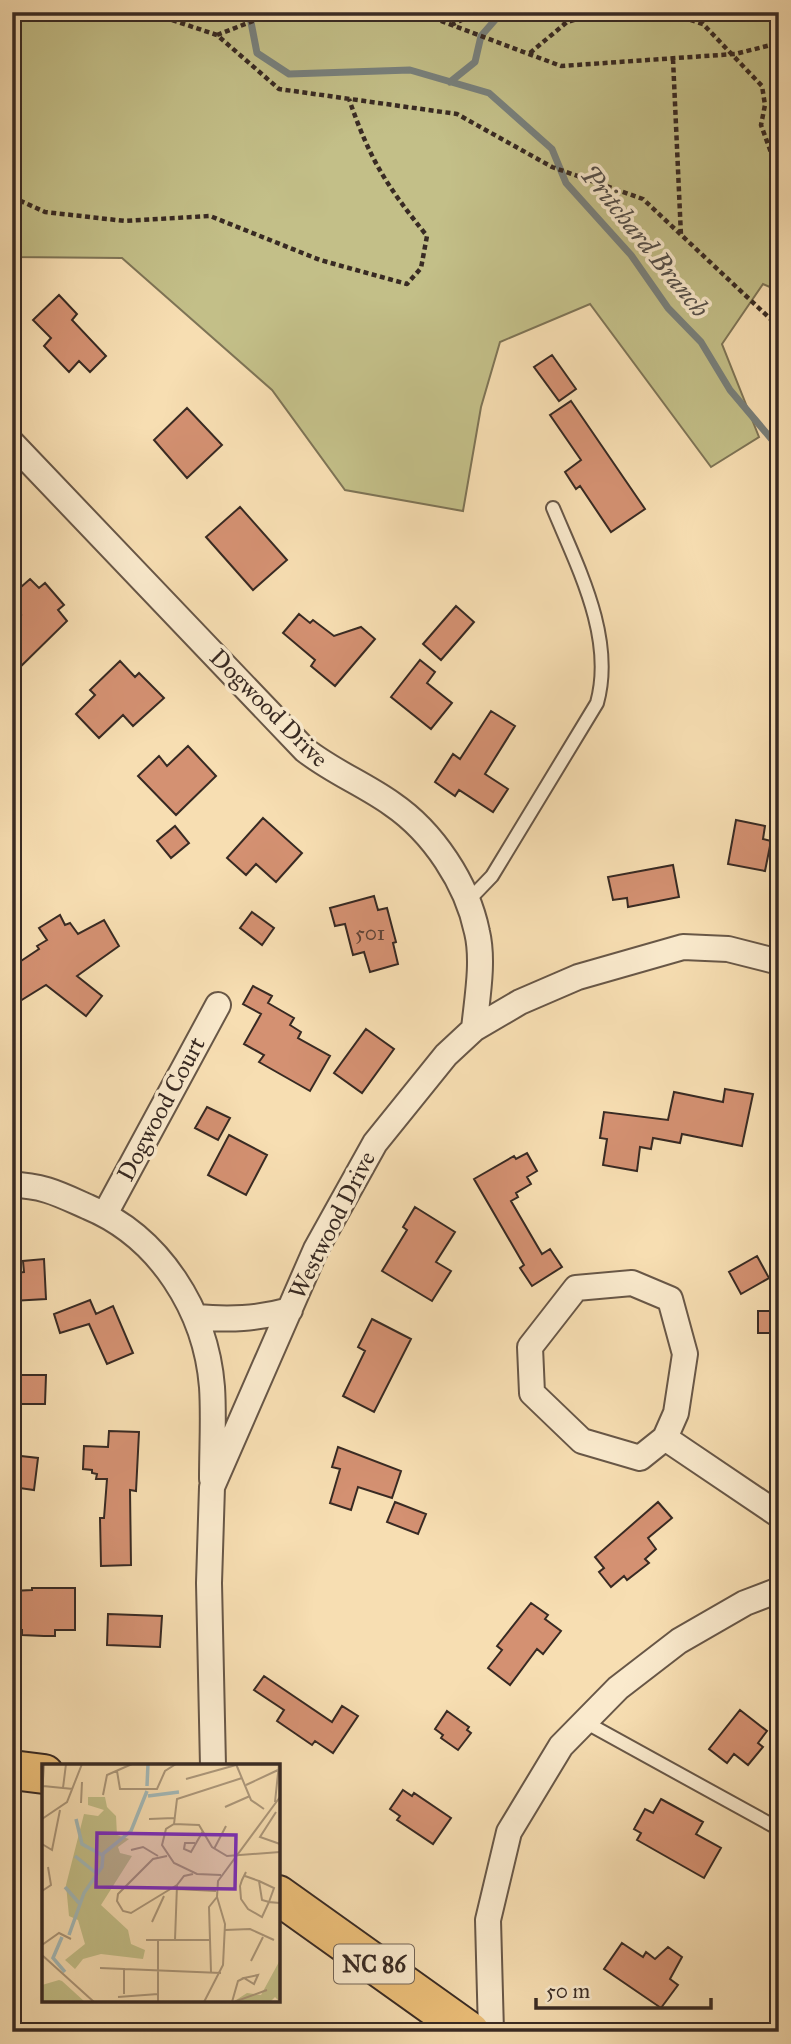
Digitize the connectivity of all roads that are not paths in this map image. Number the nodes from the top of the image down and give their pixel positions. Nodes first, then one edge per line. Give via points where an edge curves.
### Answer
1 (12, 443) edge
2 (553, 508) dead end
3 (466, 902) junction
4 (779, 962) edge
5 (218, 1005) dead end
6 (474, 1029) junction
7 (12, 1166) edge
8 (12, 1185) edge
9 (38, 1185) junction
10 (105, 1214) junction
11 (289, 1310) junction
12 (196, 1317) junction
13 (665, 1438) junction
14 (212, 1487) junction
15 (779, 1515) edge
16 (779, 1590) edge
17 (585, 1722) junction
18 (213, 1764) edge
19 (12, 1770) edge
20 (42, 1774) edge
21 (779, 1829) edge
22 (280, 1896) edge
23 (470, 2032) edge
24 (491, 2032) edge

1 - 3 street, Dogwood Drive via 306,750 328,769 392,803 418,825 446,858
2 - 3 lane via 592,600 604,680 597,704 492,876
3 - 6 street, Dogwood Drive via 478,933
4 - 6 street, Westwood Drive via 728,949 683,947 578,977 520,1002
5 - 10 street, Dogwood Court
6 - 11 street, Westwood Drive via 446,1055 375,1143 347,1189
7 - 9 street
8 - 9 street
9 - 10 street
10 - 12 street via 162,1262
11 - 12 street via 260,1318
11 - 14 street, Westwood Drive
12 - 14 street via 212,1388
13 - 13 street via 676,1413 685,1354 670,1299 632,1283 576,1288 530,1347 532,1394 583,1441 640,1458
13 - 15 street
14 - 18 street, Westwood Drive
16 - 17 street via 679,1641 618,1688
17 - 21 lane
17 - 24 street via 561,1746 509,1832 488,1920
19 - 20 main road
22 - 23 main road, NC 86

